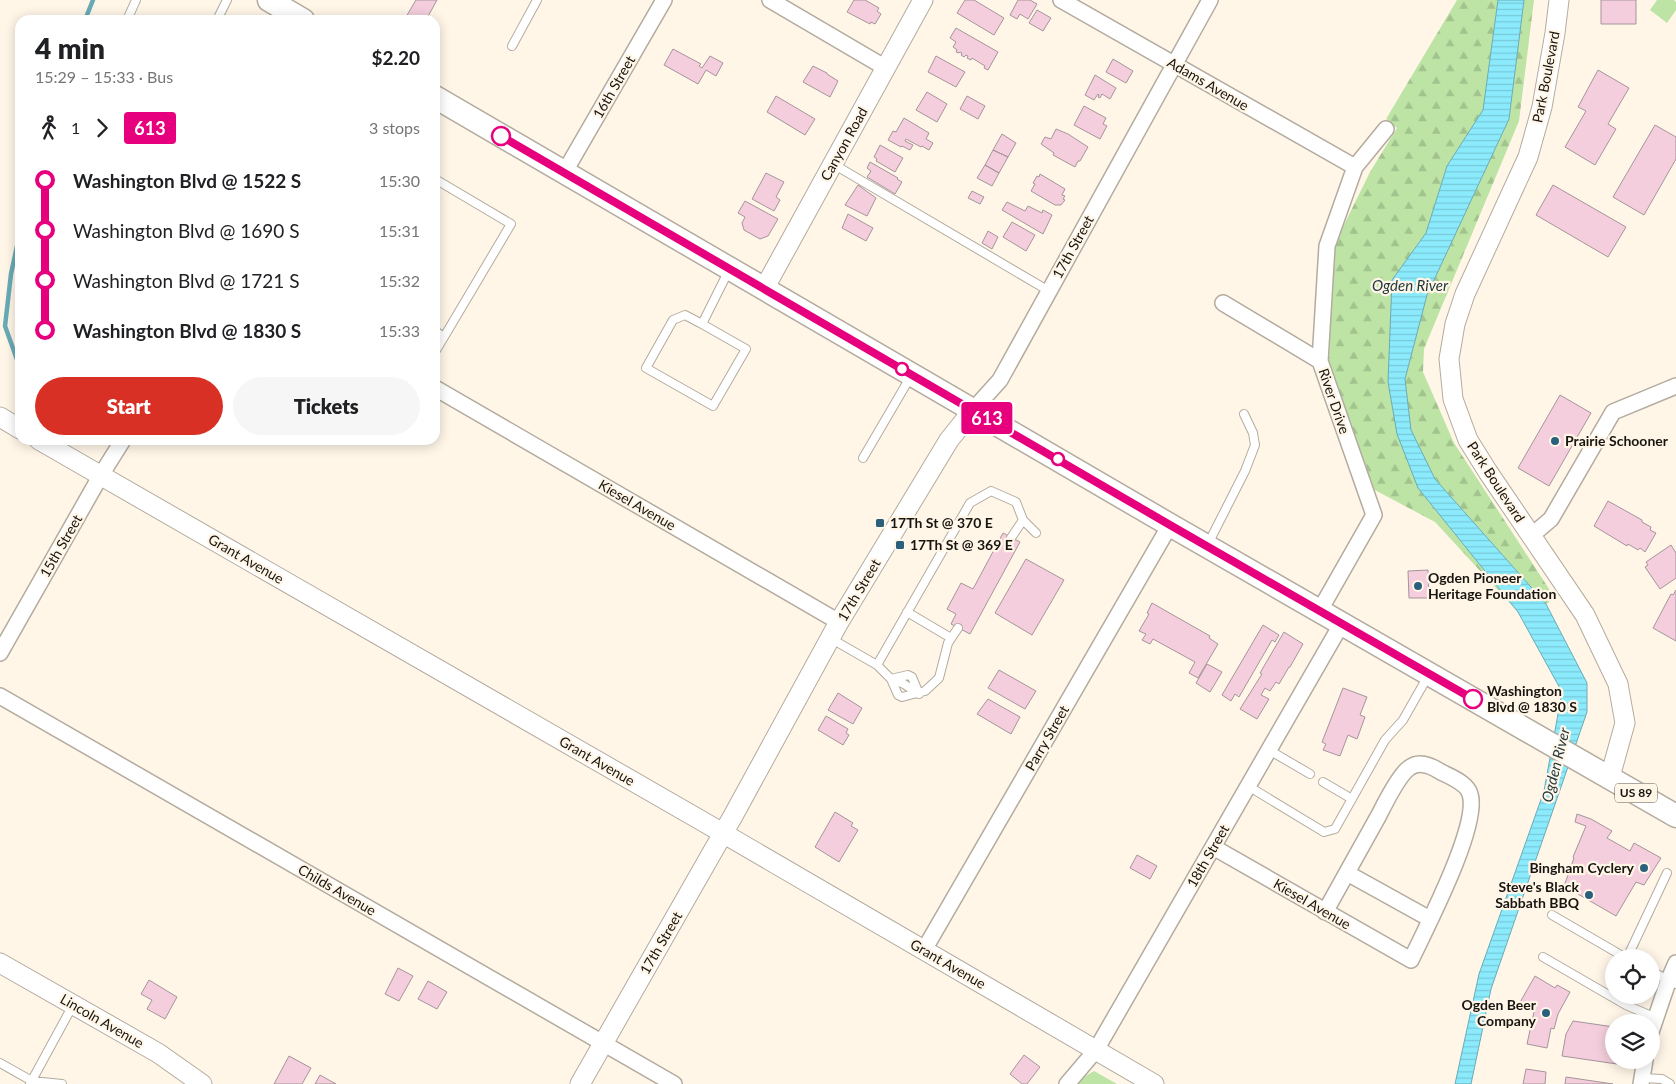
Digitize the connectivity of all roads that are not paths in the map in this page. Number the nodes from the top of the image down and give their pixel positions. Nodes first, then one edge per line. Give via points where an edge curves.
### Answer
1 (136, 0) edge
2 (227, 0) edge
3 (537, 0) edge
4 (664, 0) edge
5 (770, 0) edge
6 (924, 0) edge
7 (1061, 0) edge
8 (1210, 0) edge
9 (1559, 0) edge
10 (129, 15) edge
11 (220, 15) edge
12 (512, 46) dead end
13 (1174, 65) junction
14 (886, 68) junction
15 (440, 100) edge
16 (1386, 129) dead end
17 (833, 164) junction
18 (1355, 167) junction
19 (564, 173) junction
20 (440, 182) edge
21 (730, 269) junction
22 (764, 289) junction
23 (1049, 291) junction
24 (1223, 303) dead end
25 (702, 324) junction
26 (440, 334) edge
27 (444, 337) junction
28 (440, 344) edge
29 (1320, 361) junction
30 (912, 374) junction
31 (1676, 386) edge
32 (440, 391) edge
33 (973, 410) junction
34 (1244, 414) dead end
35 (0, 417) edge
36 (15, 426) edge
37 (48, 445) edge
38 (120, 445) edge
39 (864, 458) dead end
40 (101, 476) junction
41 (1023, 520) junction
42 (1170, 525) junction
43 (1036, 533) dead end
44 (1531, 536) junction
45 (1011, 538) dead end
46 (1207, 546) junction
47 (1320, 610) junction
48 (907, 612) junction
49 (839, 622) junction
50 (1342, 623) junction
51 (958, 628) dead end
52 (830, 638) junction
53 (951, 638) junction
54 (0, 653) edge
55 (876, 665) junction
56 (1430, 673) junction
57 (891, 679) junction
58 (918, 694) junction
59 (0, 696) edge
60 (1269, 750) junction
61 (1602, 773) junction
62 (1310, 774) dead end
63 (1324, 782) dead end
64 (1248, 786) junction
65 (1352, 799) junction
66 (1676, 816) edge
67 (723, 834) junction
68 (1213, 847) junction
69 (1347, 873) junction
70 (1667, 873) dead end
71 (1326, 912) junction
72 (1552, 915) dead end
73 (1430, 919) junction
74 (1611, 949) edge
75 (1630, 949) edge
76 (924, 950) junction
77 (1543, 957) dead end
78 (0, 963) edge
79 (1676, 963) edge
80 (1660, 976) edge
81 (1672, 982) edge
82 (73, 1005) junction
83 (1639, 1014) edge
84 (1659, 1014) edge
85 (604, 1043) junction
86 (1096, 1050) junction
87 (0, 1062) edge
88 (1641, 1081) edge
89 (31, 1083) edge
90 (62, 1084) edge
91 (202, 1084) edge
92 (580, 1084) edge
93 (674, 1084) edge
94 (1067, 1084) edge
95 (1154, 1084) edge
96 (1670, 1084) edge

1 - 10 lane
2 - 11 lane
3 - 12 lane
4 - 19 street, 16th Street
5 - 14 street
6 - 14 street, Canyon Road
7 - 13 street, Adams Avenue
8 - 13 street, 17th Street
9 - 44 street, Park Boulevard via 1542,107 1528,157 1465,294 1455,324 1449,359 1453,399 1468,440
13 - 18 street, Adams Avenue
13 - 23 street, 17th Street
14 - 17 street, Canyon Road
15 - 19 main road, US 89
16 - 18 street, River Drive
17 - 22 street, Canyon Road
17 - 23 lane
18 - 29 street, River Drive via 1327,246
19 - 21 main road, US 89
20 - 27 lane via 511,224
21 - 22 main road, US 89
21 - 25 lane
22 - 30 main road, US 89
23 - 33 street, 17th Street via 1000,380
24 - 29 street
25 - 25 lane via 685,314 673,320 646,368 713,406 746,348
26 - 27 lane
27 - 28 lane
29 - 47 street, River Drive via 1374,516
30 - 33 main road, US 89
30 - 39 lane
31 - 44 street via 1614,412 1551,519
32 - 49 street, Kiesel Avenue
33 - 42 main road, US 89
33 - 49 street, 17th Street via 949,440
34 - 46 lane via 1255,445
35 - 36 street
37 - 40 street, Grant Avenue
38 - 40 street, 15th Street
40 - 54 street, 15th Street
40 - 67 street, Grant Avenue
41 - 43 lane
41 - 45 lane
41 - 48 lane via 1016,502 991,491 970,503
42 - 46 main road, US 89
42 - 76 street, Parry Street
44 - 61 street, Park Boulevard via 1585,615 1618,684 1625,723
46 - 47 main road, US 89
47 - 50 main road, US 89
48 - 53 lane
48 - 55 lane
49 - 52 street, 17th Street
50 - 56 main road, US 89
50 - 60 street, 18th Street
51 - 53 lane
52 - 55 lane
52 - 67 street, 17th Street
53 - 58 lane via 939,678 925,692
55 - 57 lane
56 - 61 main road, US 89
56 - 65 lane via 1403,720 1385,740
57 - 58 lane via 898,695
57 - 58 lane via 912,677
59 - 85 street, Childs Avenue
60 - 62 lane
60 - 64 street, 18th Street
61 - 66 main road, US 89
63 - 65 lane
64 - 65 lane via 1324,832 1335,829
64 - 68 street, 18th Street
67 - 76 street, Grant Avenue
67 - 85 street, 17th Street
68 - 71 street, Kiesel Avenue
68 - 86 street, 18th Street
69 - 71 street
69 - 73 street
69 - 73 street via 1407,769 1418,764 1439,770 1468,788 1471,813 1456,860
70 - 75 lane
71 - 73 street, Kiesel Avenue via 1411,960
72 - 74 lane
76 - 86 street, Grant Avenue
77 - 83 lane
78 - 82 street, Lincoln Avenue
79 - 81 street
80 - 81 lane
81 - 84 street
82 - 89 lane
82 - 91 street, Lincoln Avenue via 158,1053
85 - 92 street, 17th Street
85 - 93 street, Childs Avenue
86 - 94 street, 18th Street
86 - 95 street, Grant Avenue
87 - 89 lane
88 - 96 lane via 1662,1080
89 - 90 lane

